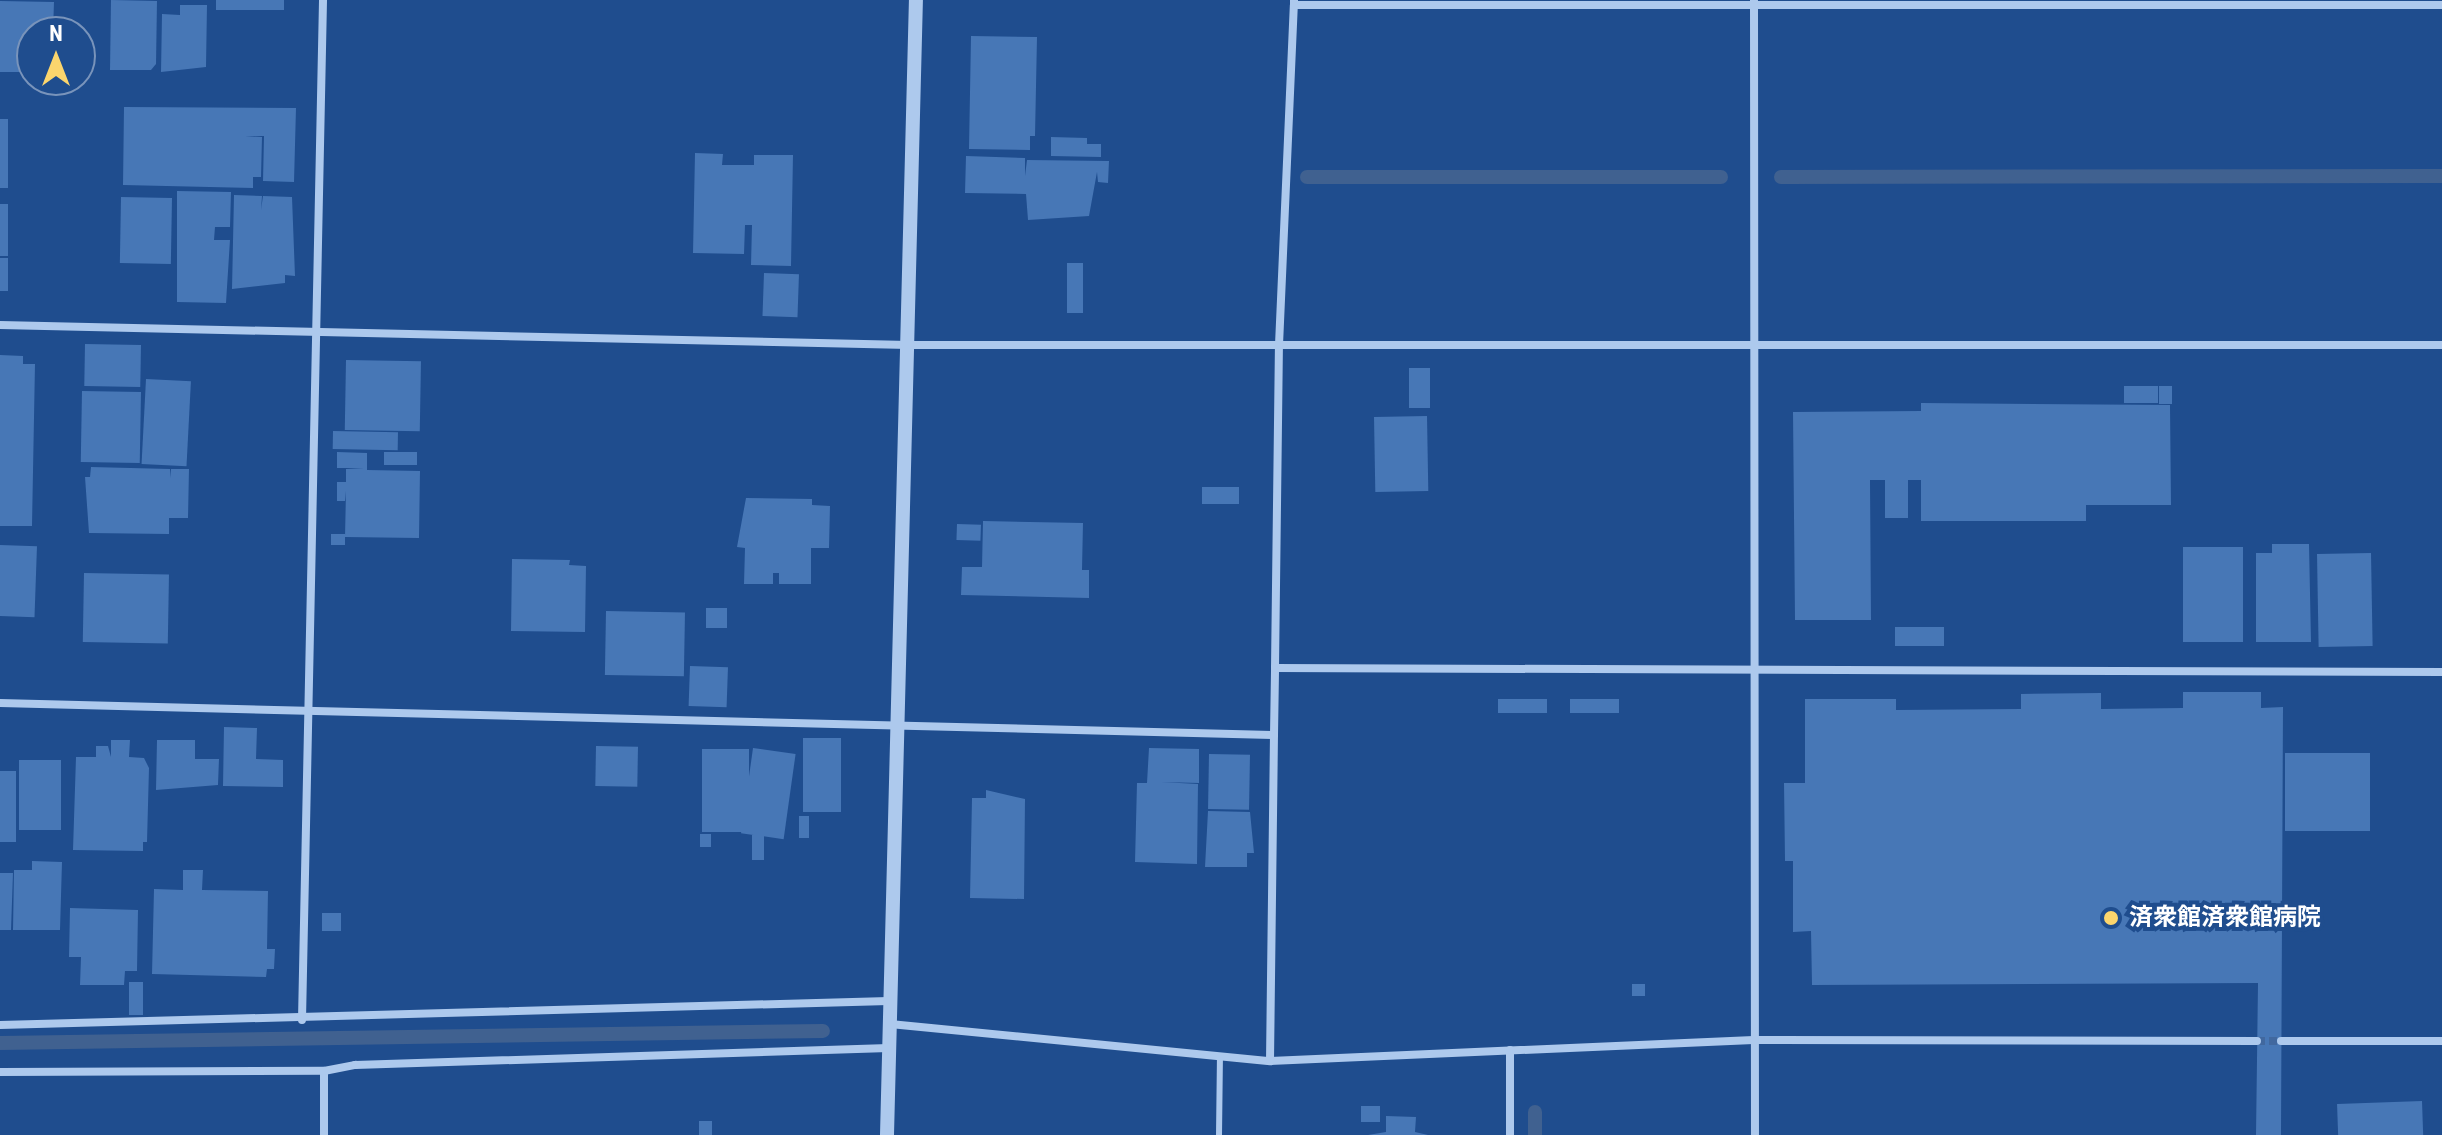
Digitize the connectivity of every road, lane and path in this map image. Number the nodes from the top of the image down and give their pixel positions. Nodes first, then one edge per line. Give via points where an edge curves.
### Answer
1 (323, 0) edge
2 (916, 0) edge
3 (1754, 2) edge
4 (1294, 3) edge
5 (2442, 5) edge
6 (0, 325) edge
7 (315, 332) junction
8 (909, 345) junction
9 (1279, 345) junction
10 (1757, 345) junction
11 (2442, 345) edge
12 (1275, 668) junction
13 (1759, 669) junction
14 (2442, 672) edge
15 (0, 703) edge
16 (309, 710) junction
17 (898, 723) junction
18 (1274, 735) junction
19 (889, 1001) junction
20 (302, 1020) junction
21 (890, 1024) junction
22 (0, 1025) edge
23 (1754, 1040) junction
24 (2257, 1041) tunnel mouth
25 (2281, 1041) tunnel mouth
26 (2442, 1041) edge
27 (889, 1048) junction
28 (1510, 1050) junction
29 (1220, 1057) junction
30 (1270, 1061) junction
31 (324, 1071) junction
32 (0, 1072) edge
33 (324, 1135) edge
34 (887, 1135) edge
35 (1219, 1135) edge
36 (1510, 1135) edge
37 (1755, 1135) edge

1 - 7 street
2 - 8 street
3 - 4 street
3 - 5 street
3 - 10 street
4 - 9 street
6 - 7 street
7 - 8 street
7 - 16 street
8 - 9 street
8 - 17 street
9 - 10 street
9 - 12 street
10 - 11 street
10 - 13 street
12 - 13 street
12 - 18 street
13 - 14 street
13 - 23 street
15 - 16 street
16 - 17 street
16 - 20 street
17 - 18 street
17 - 19 street
18 - 30 street
19 - 20 street
19 - 21 street
20 - 22 street
21 - 27 street
21 - 29 street
23 - 24 street
23 - 28 street
23 - 37 street
25 - 26 street
27 - 31 street via 355,1065
27 - 34 street
28 - 30 street
28 - 36 street
29 - 30 street
29 - 35 lane
31 - 32 street
31 - 33 street

